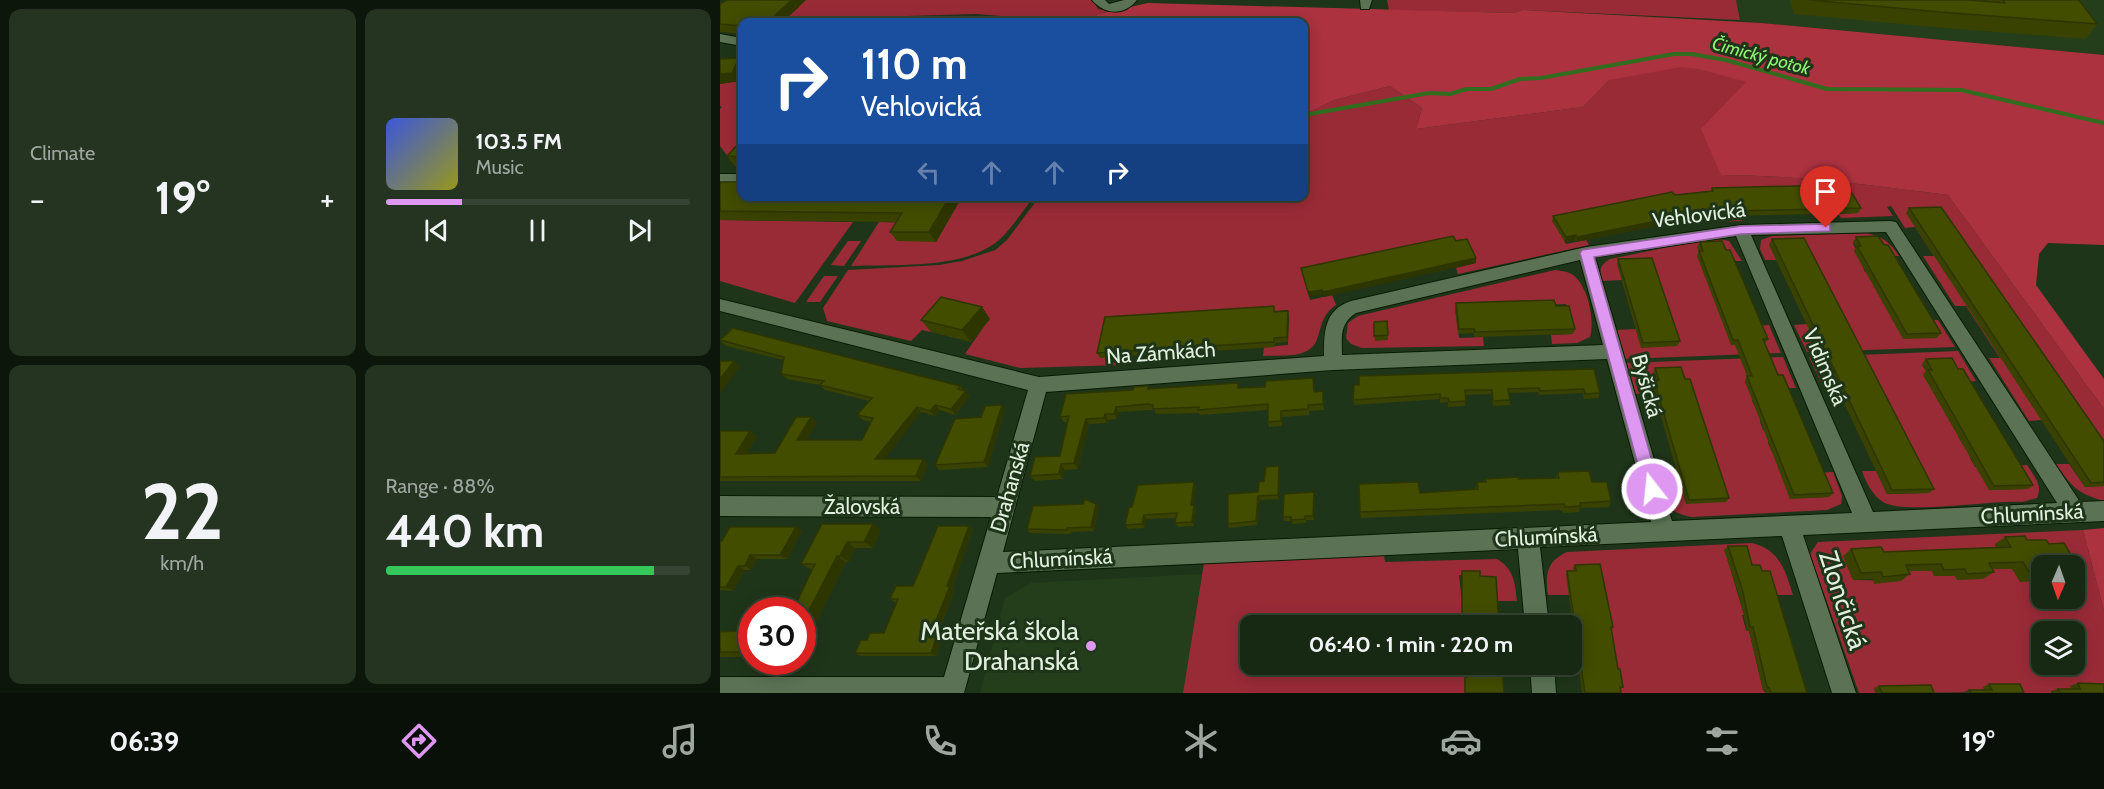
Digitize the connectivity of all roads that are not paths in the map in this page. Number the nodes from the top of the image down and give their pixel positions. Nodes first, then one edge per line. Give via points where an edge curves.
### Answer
1 (1098, 0) edge
2 (1131, 0) edge
3 (720, 38) edge
4 (738, 41) edge
5 (720, 179) edge
6 (738, 179) edge
7 (1741, 230) junction
8 (1586, 253) junction
9 (726, 306) edge
10 (720, 322) edge
11 (1614, 352) junction
12 (1334, 363) junction
13 (1039, 385) junction
14 (720, 506) edge
15 (1004, 507) junction
16 (2104, 511) edge
17 (2074, 512) junction
18 (1867, 522) junction
19 (1789, 526) junction
20 (1664, 531) junction
21 (1528, 538) junction
22 (989, 563) junction
23 (1537, 615) edge
24 (1543, 675) edge
25 (720, 689) edge
26 (952, 691) edge
27 (1545, 693) edge
28 (1844, 693) edge

1 - 2 street via 1106,8 1117,8
3 - 4 street
5 - 6 street
7 - 8 street, Vehlovická
7 - 17 street, Vehlovická via 1890,226
7 - 18 street, Vidimská
8 - 11 street, Byšická
8 - 12 street, Vehlovická via 1351,308 1338,316 1333,329
9 - 10 street
9 - 13 street, Na Zámkách
11 - 12 street, Na Zámkách
11 - 20 street, Byšická
12 - 13 street, Na Zámkách
13 - 15 street, Drahanská
14 - 15 street, Žalovská
15 - 22 street, Drahanská
16 - 17 street, Chlumínská
17 - 18 street, Chlumínská
18 - 19 street, Chlumínská
19 - 20 street, Chlumínská
19 - 28 street, Zlončická
20 - 21 street, Chlumínská
21 - 22 street, Chlumínská
21 - 23 street
22 - 26 street, Drahanská
24 - 27 street
25 - 26 street

